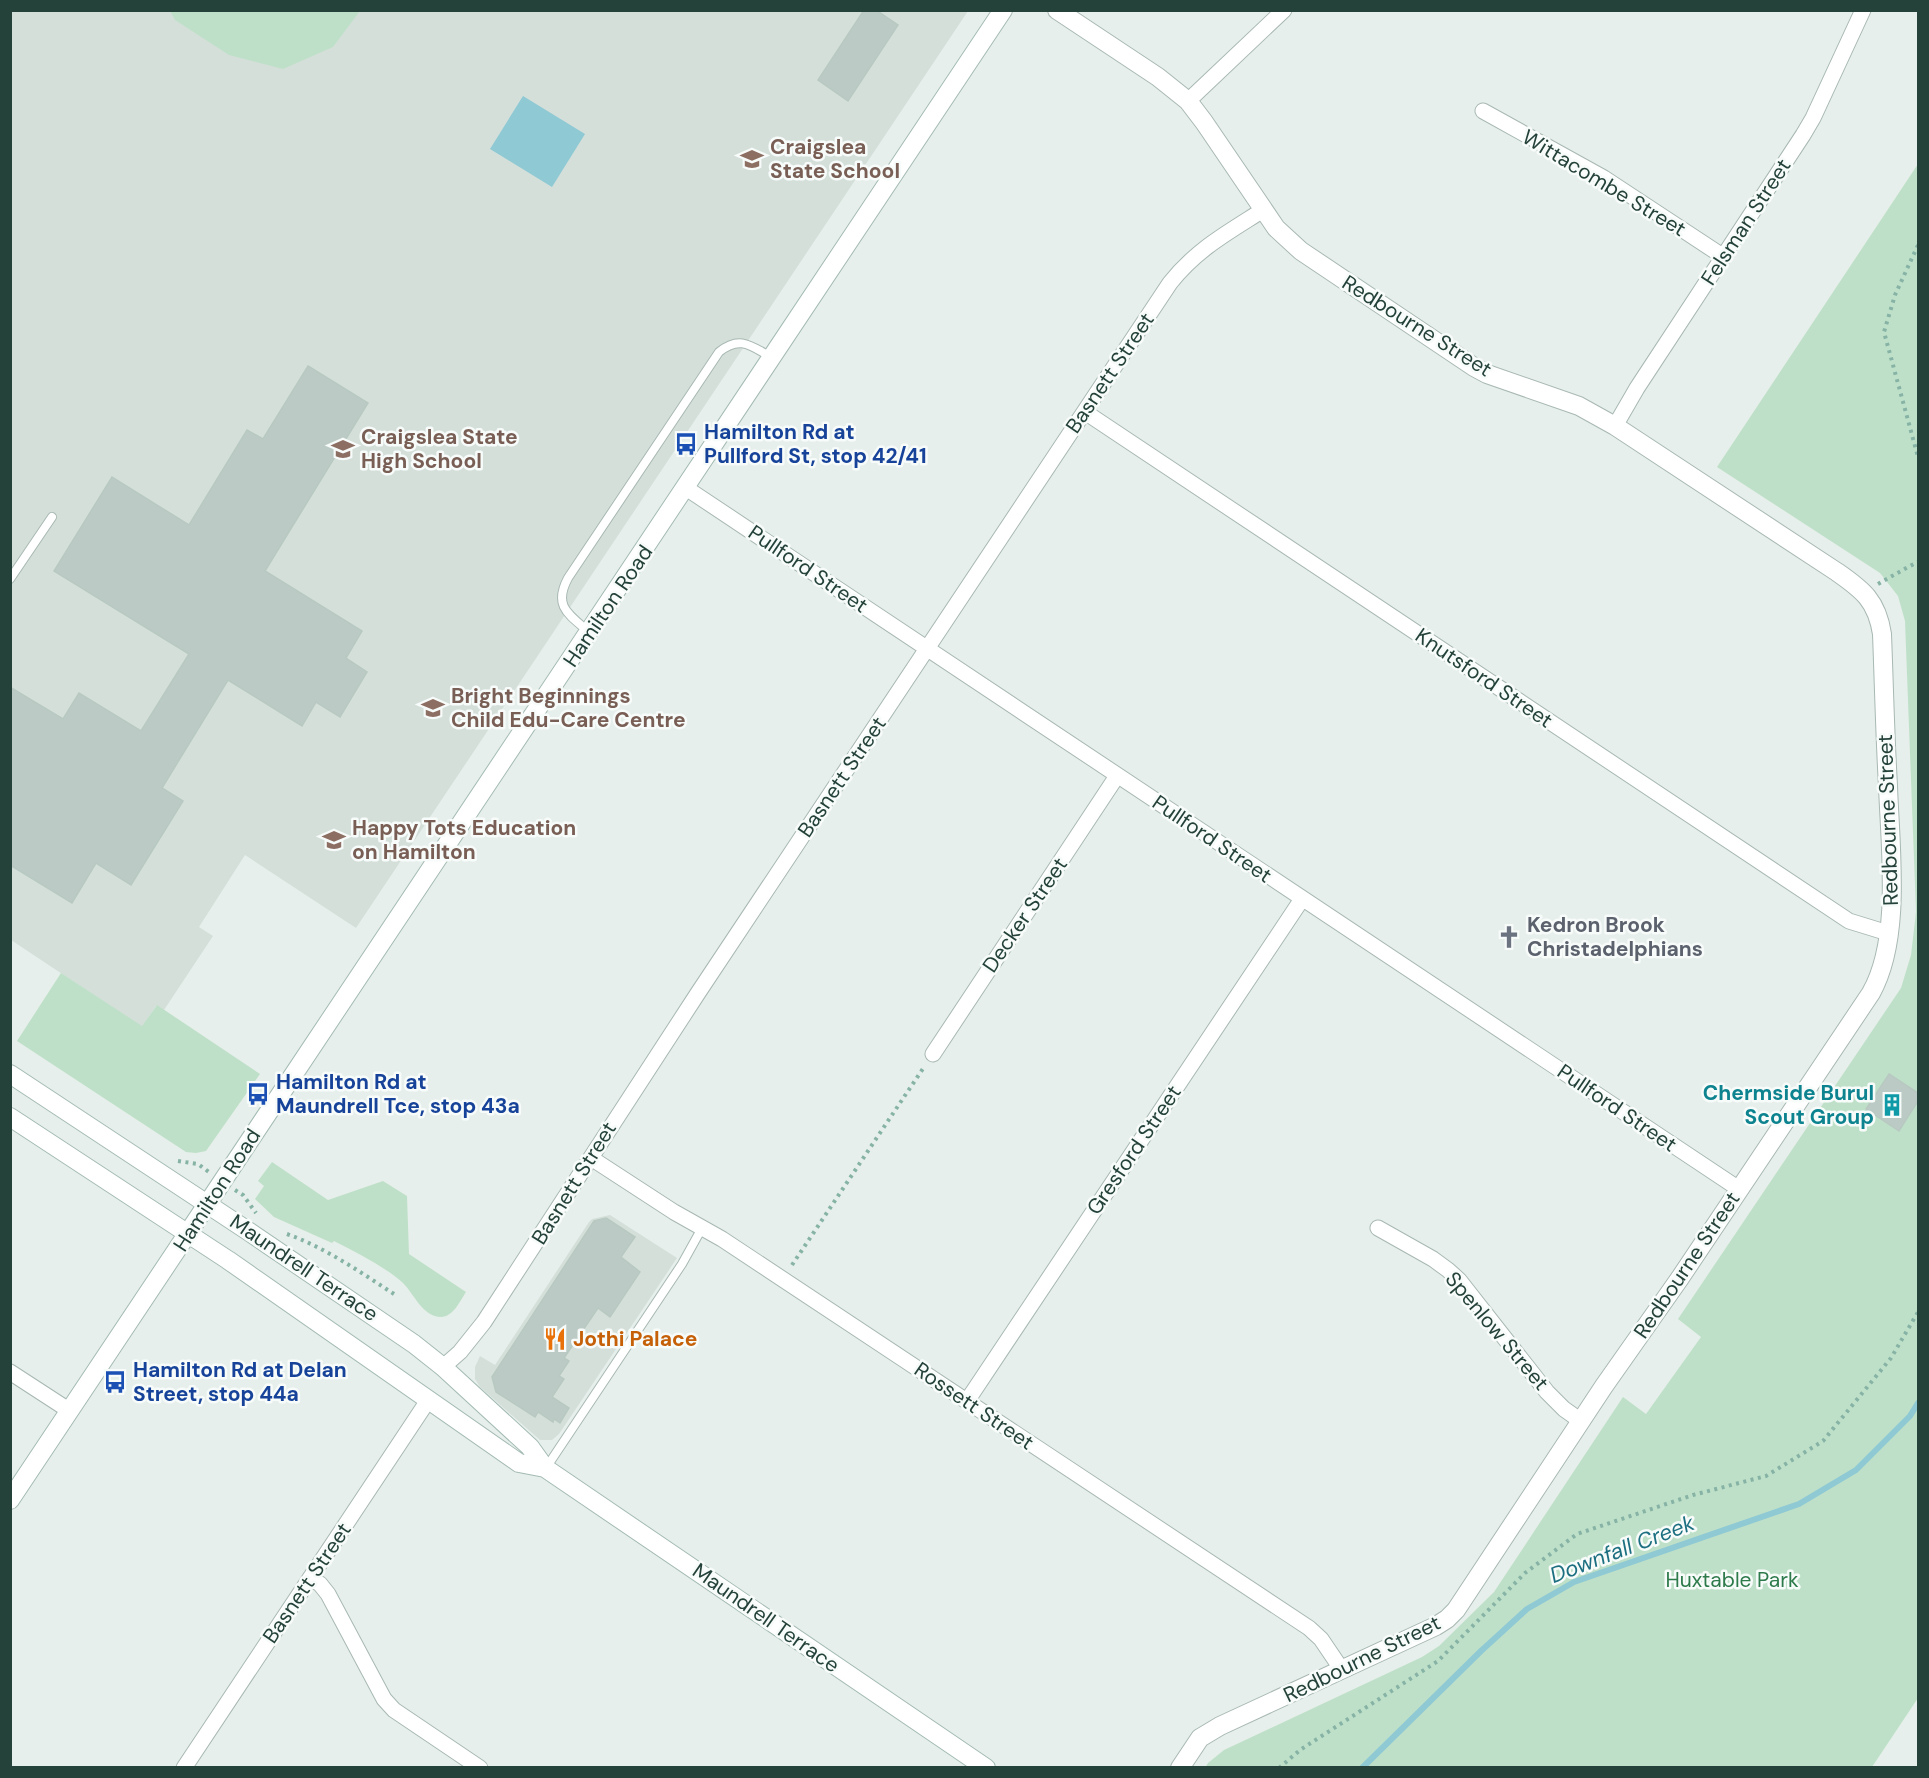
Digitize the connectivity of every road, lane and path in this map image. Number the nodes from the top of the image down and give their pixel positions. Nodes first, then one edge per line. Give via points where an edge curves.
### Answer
1 (1003, 10) edge
2 (1057, 10) edge
3 (1284, 10) edge
4 (1863, 10) edge
5 (1188, 101) junction
6 (1483, 111) dead end
7 (1263, 210) junction
8 (1918, 245) edge
9 (1724, 257) junction
10 (773, 358) junction
11 (1084, 411) junction
12 (1615, 426) junction
13 (1918, 457) edge
14 (686, 488) junction
15 (52, 517) dead end
16 (1918, 562) edge
17 (10, 579) edge
18 (1867, 596) junction
19 (590, 633) junction
20 (928, 649) junction
21 (1117, 776) junction
22 (1302, 899) junction
23 (1888, 933) junction
24 (933, 1054) joint
25 (10, 1074) edge
26 (10, 1117) edge
27 (591, 1158) junction
28 (1739, 1189) junction
29 (243, 1195) dead end
30 (208, 1204) junction
31 (260, 1215) dead end
32 (702, 1228) junction
33 (1378, 1228) dead end
34 (279, 1229) dead end
35 (188, 1234) junction
36 (782, 1279) junction
37 (394, 1294) dead end
38 (1918, 1312) edge
39 (443, 1367) junction
40 (10, 1372) edge
41 (429, 1399) junction
42 (967, 1401) junction
43 (70, 1411) junction
44 (1581, 1421) junction
45 (545, 1468) junction
46 (10, 1500) edge
47 (310, 1578) junction
48 (1342, 1670) junction
49 (184, 1767) edge
50 (480, 1767) edge
51 (986, 1767) edge
52 (1180, 1767) edge
53 (1279, 1767) edge

1 - 10 main road, Hamilton Road
2 - 5 main road, Redbourne Street
3 - 5 street
4 - 9 street, Felsman Street via 1813,118
5 - 7 main road, Redbourne Street
6 - 9 street, Wittacombe Street via 1604,178
7 - 11 street, Basnett Street via 1204,248 1182,268
7 - 12 main road, Redbourne Street via 1301,251 1474,367 1579,406
8 - 13 path via 1895,295 1884,332
9 - 12 street, Felsman Street
10 - 14 main road, Hamilton Road
10 - 19 lane via 740,342 719,352 568,578 561,594 564,609
11 - 20 street, Basnett Street
11 - 23 street, Knutsford Street via 1849,921
12 - 18 main road, Redbourne Street via 1837,572
14 - 19 main road, Hamilton Road
14 - 20 street, Pullford Street
15 - 17 lane
16 - 18 path via 1881,582
18 - 23 main road, Redbourne Street via 1875,607 1882,634 1892,898
19 - 30 main road, Hamilton Road
20 - 21 street, Pullford Street
20 - 27 street, Basnett Street
21 - 22 street, Pullford Street
21 - 24 street, Decker Street
22 - 28 street, Pullford Street
22 - 42 street, Gresford Street
23 - 28 main road, Redbourne Street via 1882,969 1874,988
24 - 36 path
25 - 30 main road, Maundrell Terrace
26 - 35 main road, Maundrell Terrace
27 - 32 street, Rossett Street
27 - 39 street, Basnett Street via 484,1322
28 - 44 main road, Redbourne Street
29 - 31 path
30 - 35 main road, Hamilton Road
30 - 39 main road, Maundrell Terrace via 364,1308
32 - 36 street, Rossett Street
32 - 45 lane
33 - 44 street, Spenlow Street via 1459,1280 1547,1392
34 - 37 path via 309,1242
35 - 41 main road, Maundrell Terrace
35 - 43 main road, Hamilton Road
36 - 42 street, Rossett Street
38 - 53 path via 1892,1358 1823,1441 1766,1476 1693,1495 1576,1534 1525,1573 1438,1660 1300,1749
39 - 45 main road, Maundrell Terrace via 530,1447
40 - 43 street
41 - 45 main road, Maundrell Terrace via 519,1462
41 - 47 street, Basnett Street
42 - 48 street, Rossett Street via 1309,1628 1322,1639
43 - 46 main road, Hamilton Road
44 - 48 main road, Redbourne Street via 1466,1597 1447,1619
45 - 51 main road, Maundrell Terrace
47 - 49 street, Basnett Street
47 - 50 street via 328,1594 384,1700
48 - 52 main road, Redbourne Street via 1220,1725 1200,1738

